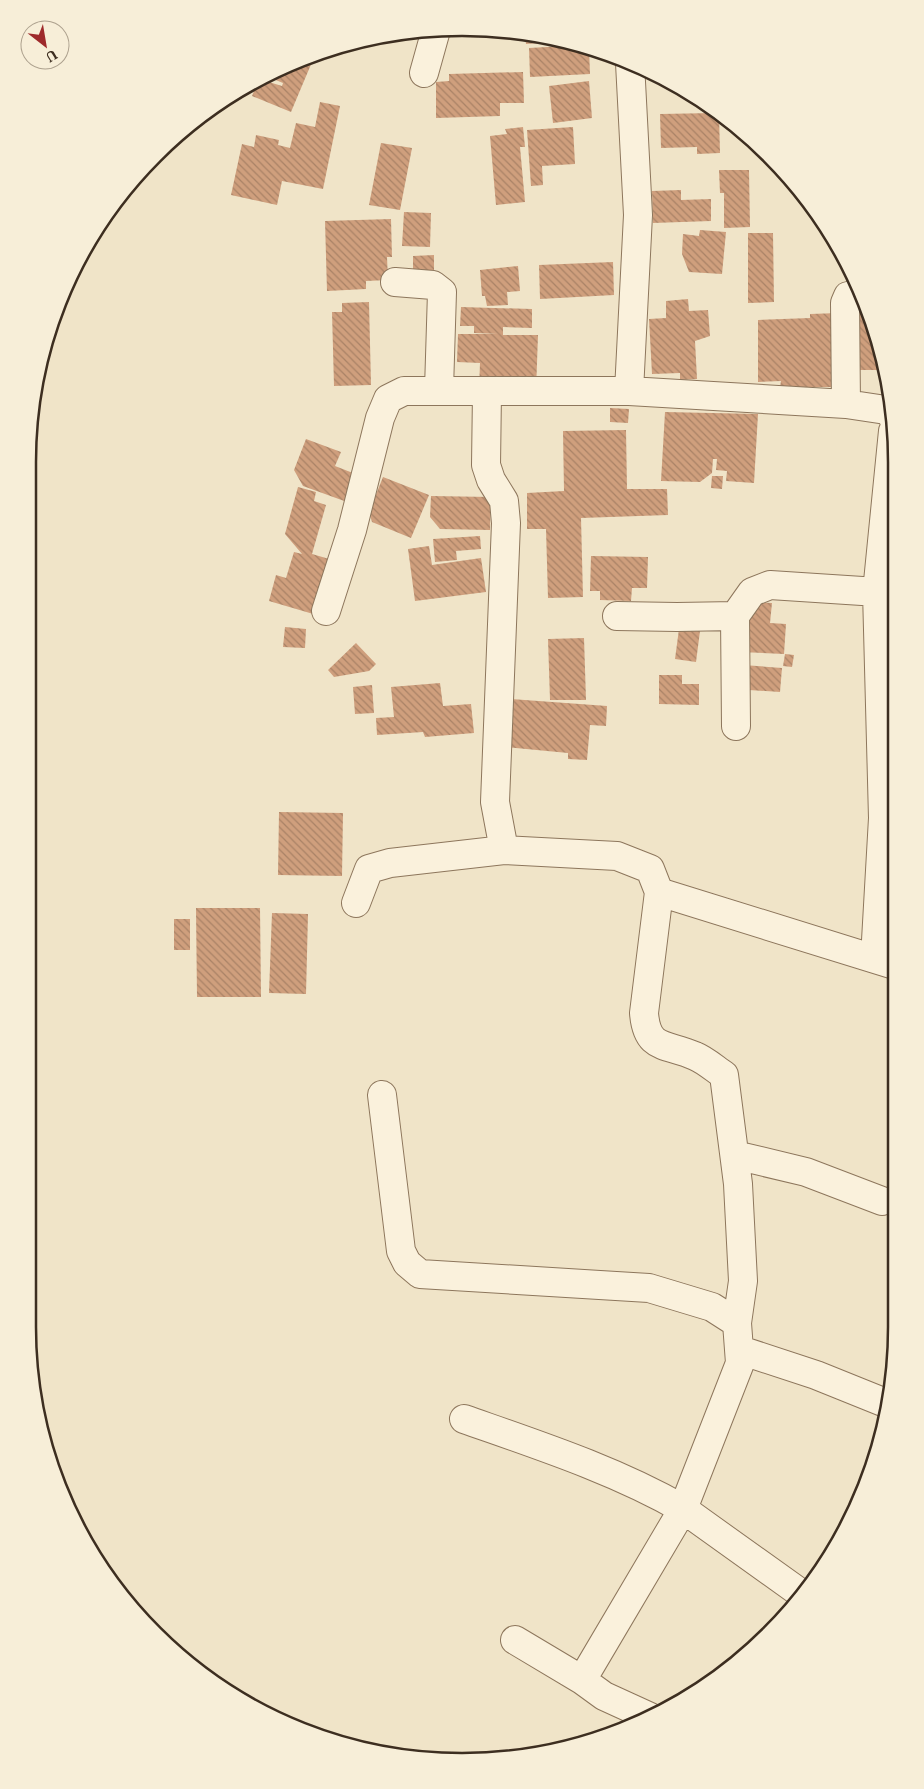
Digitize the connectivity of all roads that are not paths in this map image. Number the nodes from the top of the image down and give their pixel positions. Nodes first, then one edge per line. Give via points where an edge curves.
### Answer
1 (434, 37) edge
2 (630, 71) edge
3 (424, 73) dead end
4 (395, 282) dead end
5 (853, 295) edge
6 (439, 389) junction
7 (488, 392) junction
8 (629, 392) junction
9 (846, 404) junction
10 (884, 410) edge
11 (888, 532) edge
12 (885, 593) edge
13 (326, 611) dead end
14 (617, 616) dead end
15 (735, 616) junction
16 (736, 726) dead end
17 (504, 850) junction
18 (659, 892) junction
19 (356, 903) dead end
20 (885, 962) edge
21 (382, 1095) dead end
22 (735, 1155) junction
23 (882, 1202) dead end
24 (737, 1323) junction
25 (740, 1350) junction
26 (881, 1401) edge
27 (464, 1419) dead end
28 (683, 1509) junction
29 (797, 1590) edge
30 (515, 1640) dead end
31 (582, 1680) junction
32 (641, 1713) edge

1 - 3 street
2 - 8 street via 638,215
4 - 6 street via 433,285 442,292
5 - 9 street via 848,296 845,302
6 - 7 street
6 - 13 street via 404,391 388,399
7 - 8 street
7 - 17 street via 486,465 504,501 506,523 495,802
8 - 9 street
9 - 10 street
11 - 12 street
12 - 15 street via 770,584 752,592
12 - 20 street
14 - 15 street
15 - 16 street
17 - 18 street via 617,856 650,869
17 - 19 street via 390,863 370,869
18 - 20 street
18 - 22 street via 644,1013 645,1030 656,1043 696,1056 724,1076
21 - 24 street via 401,1251 407,1263 420,1274 649,1288 712,1307
22 - 23 street via 806,1172
22 - 24 street via 744,1281
24 - 25 street
25 - 26 street via 816,1374
25 - 28 street via 740,1363
27 - 28 street via 654,1492
28 - 29 street
28 - 31 street
30 - 31 street
31 - 32 street via 604,1696

